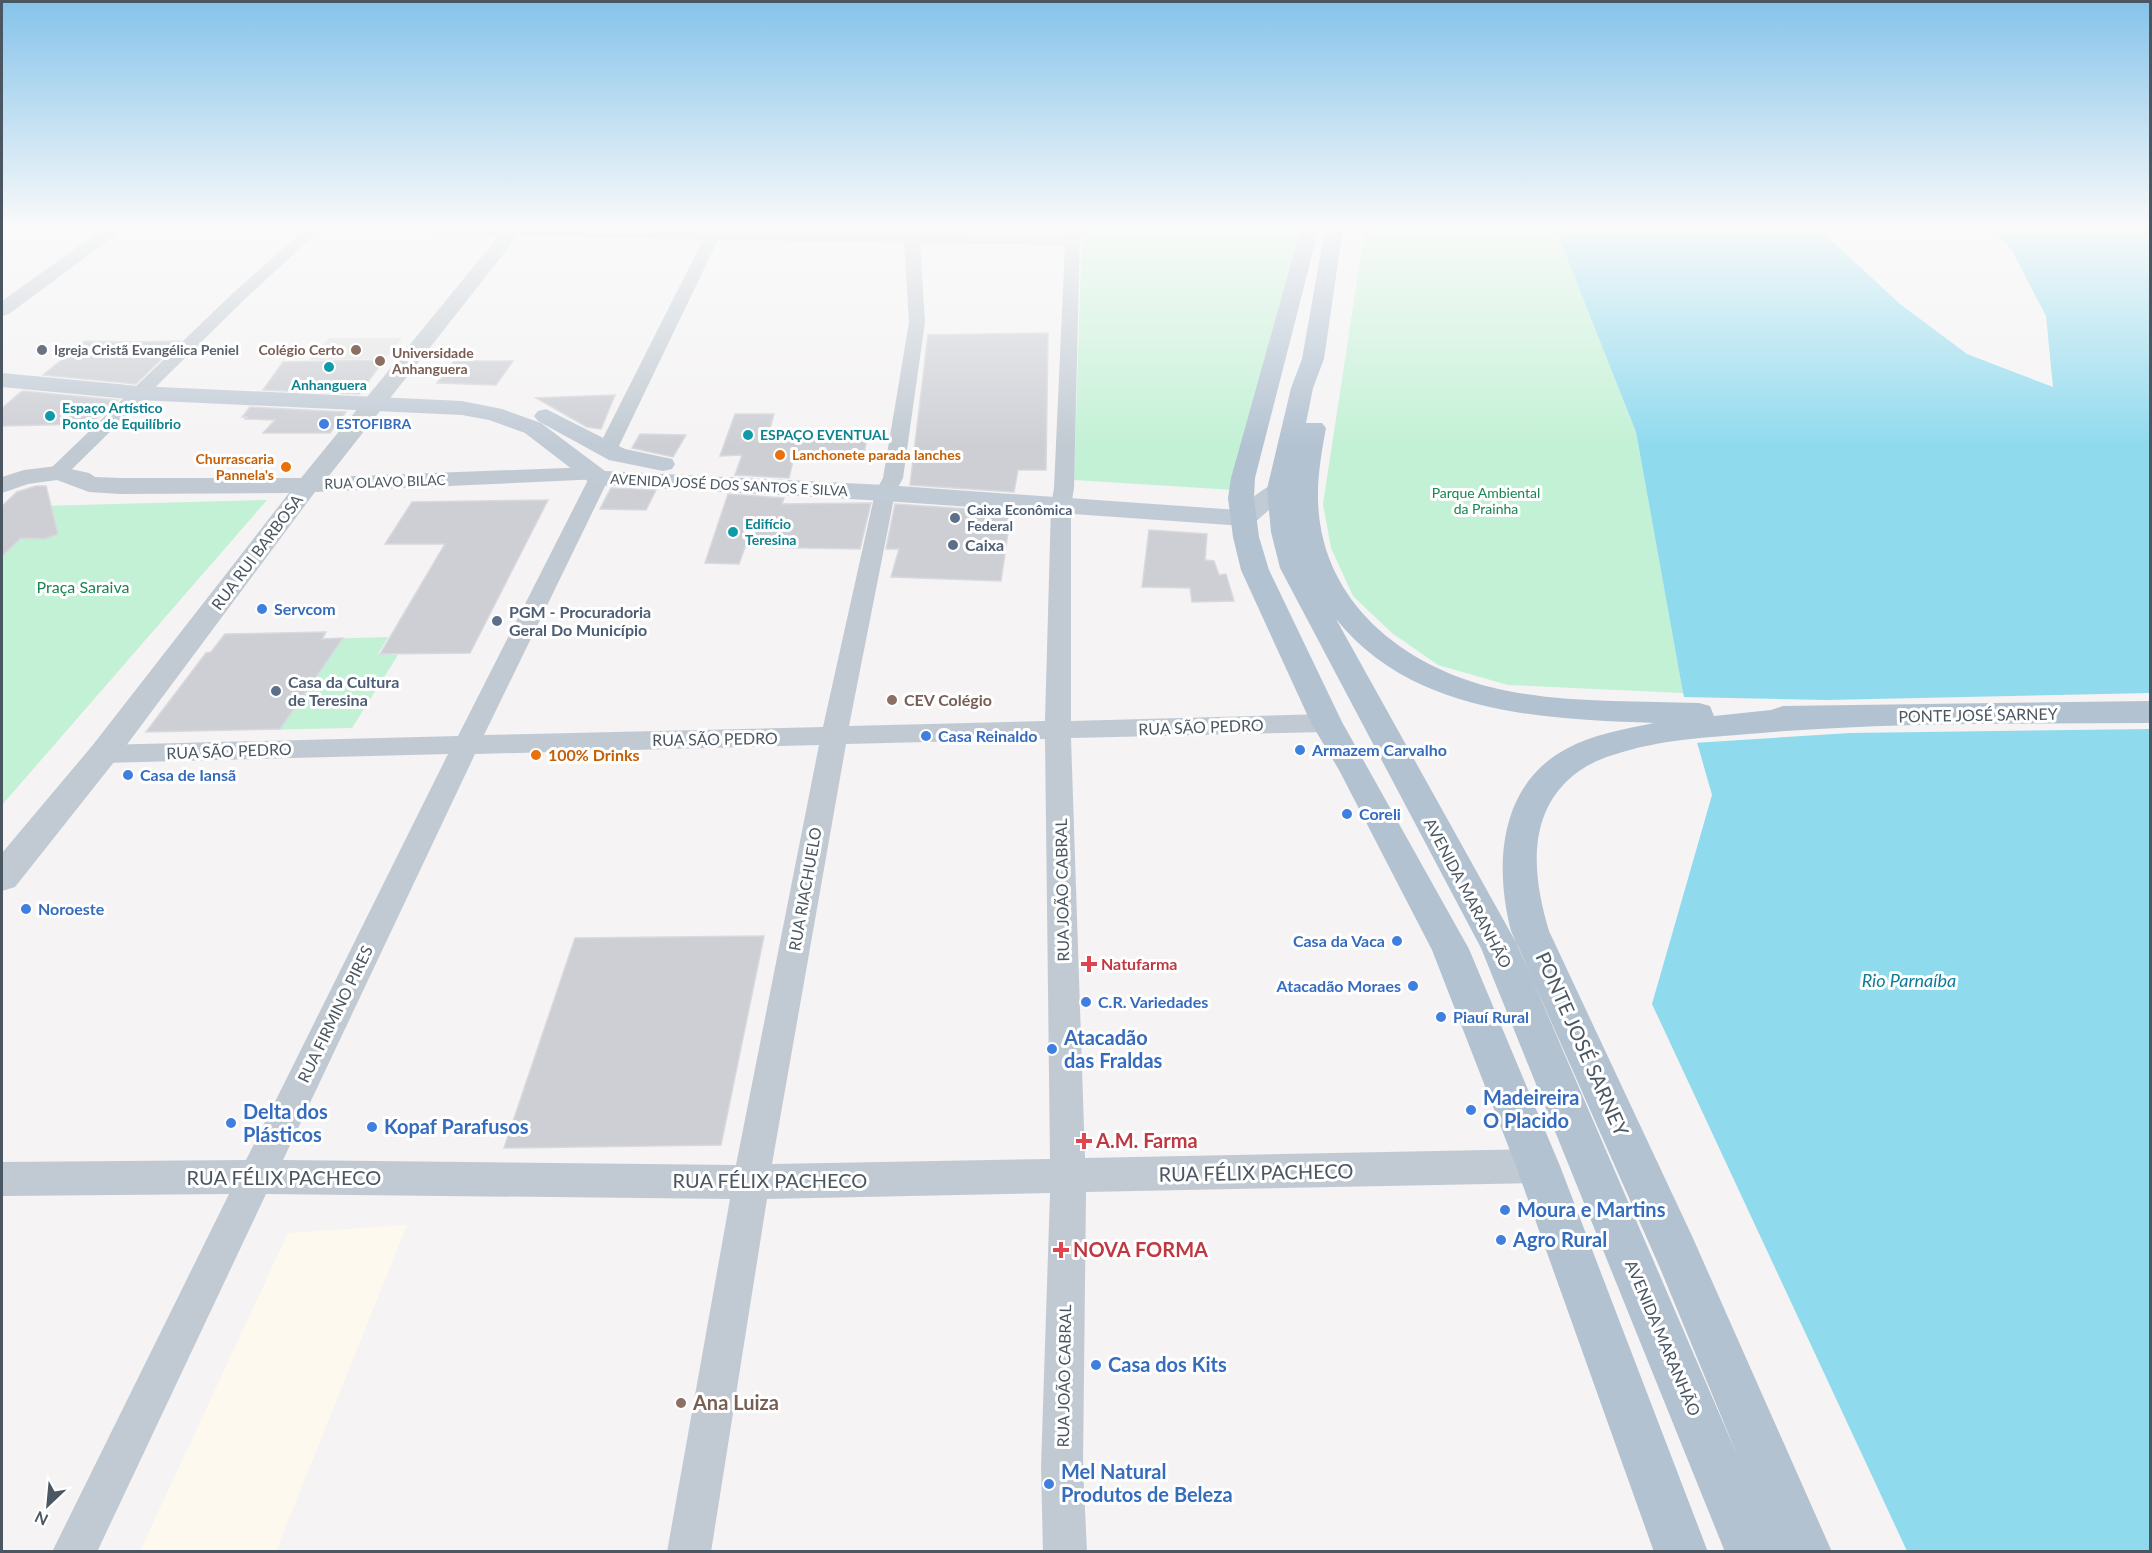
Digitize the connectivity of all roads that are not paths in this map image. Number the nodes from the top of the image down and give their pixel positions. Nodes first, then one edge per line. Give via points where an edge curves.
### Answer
1 (15, 300) edge
2 (234, 300) edge
3 (458, 300) edge
4 (681, 300) edge
5 (915, 300) edge
6 (1071, 300) edge
7 (1291, 300) edge
8 (1323, 300) edge
9 (2, 310) edge
10 (2, 365) edge
11 (2, 380) edge
12 (145, 387) junction
13 (380, 398) junction
14 (599, 467) junction
15 (57, 473) junction
16 (2, 485) edge
17 (308, 486) junction
18 (889, 486) junction
19 (1062, 497) junction
20 (1268, 502) junction
21 (2151, 712) edge
22 (1806, 718) junction
23 (1327, 723) junction
24 (1058, 731) junction
25 (833, 736) junction
26 (467, 743) junction
27 (103, 754) junction
28 (2, 877) edge
29 (1538, 1166) junction
30 (255, 1177) junction
31 (1068, 1178) junction
32 (2, 1179) edge
33 (751, 1182) junction
34 (74, 1551) edge
35 (689, 1551) edge
36 (1065, 1551) edge
37 (1682, 1551) edge
38 (1752, 1551) edge
39 (1805, 1551) edge

1 - 9 street
2 - 12 street
3 - 13 street, RUA RUI BARBOSA
4 - 14 street, RUA FIRMINO PIRES
5 - 18 street, RUA RIACHUELO via 917,322
6 - 19 street, RUA JOÃO CABRAL
7 - 20 main road, AVENIDA MARANHÃO via 1243,478
8 - 20 main road, AVENIDA MARANHÃO via 1313,359
10 - 12 main road, AVENIDA JOSÉ DOS SANTOS E SILVA
11 - 12 main road, AVENIDA JOSÉ DOS SANTOS E SILVA
12 - 13 main road, AVENIDA JOSÉ DOS SANTOS E SILVA
12 - 15 street
13 - 14 main road, AVENIDA JOSÉ DOS SANTOS E SILVA via 462,408 514,420
13 - 17 street, RUA RUI BARBOSA
14 - 17 street, RUA OLAVO BILAC
14 - 18 main road, AVENIDA JOSÉ DOS SANTOS E SILVA
14 - 26 street, RUA FIRMINO PIRES
15 - 16 street, RUA OLAVO BILAC via 24,477
15 - 17 street, RUA OLAVO BILAC via 89,484
17 - 27 street, RUA RUI BARBOSA
18 - 19 main road, AVENIDA JOSÉ DOS SANTOS E SILVA
18 - 25 street, RUA RIACHUELO
19 - 20 main road, AVENIDA JOSÉ DOS SANTOS E SILVA
19 - 24 street, RUA JOÃO CABRAL
20 - 22 main road, PONTE JOSÉ SARNEY via 1305,500 1313,548 1331,591 1369,640 1424,676 1489,697 1546,706
20 - 23 main road, AVENIDA MARANHÃO via 1246,537 1256,570
20 - 38 main road, AVENIDA MARANHÃO via 1313,607 1499,946
21 - 22 main road, PONTE JOSÉ SARNEY
22 - 39 main road, PONTE JOSÉ SARNEY via 1675,732 1608,745 1578,756 1555,772 1535,795 1518,846 1521,902 1530,931 1676,1252
23 - 24 street, RUA SÃO PEDRO
23 - 29 main road, AVENIDA MARANHÃO via 1450,950
24 - 25 street, RUA SÃO PEDRO
24 - 31 street, RUA JOÃO CABRAL
25 - 26 street, RUA SÃO PEDRO
25 - 33 street, RUA RIACHUELO
26 - 27 street, RUA SÃO PEDRO
26 - 30 street, RUA FIRMINO PIRES
27 - 28 street, RUA RUI BARBOSA
29 - 31 street, RUA FÉLIX PACHECO
29 - 37 main road, AVENIDA MARANHÃO
30 - 32 street, RUA FÉLIX PACHECO
30 - 33 street, RUA FÉLIX PACHECO
30 - 34 street, RUA FIRMINO PIRES
31 - 33 street, RUA FÉLIX PACHECO
31 - 36 street, RUA JOÃO CABRAL via 1062,1467
33 - 35 street, RUA RIACHUELO

